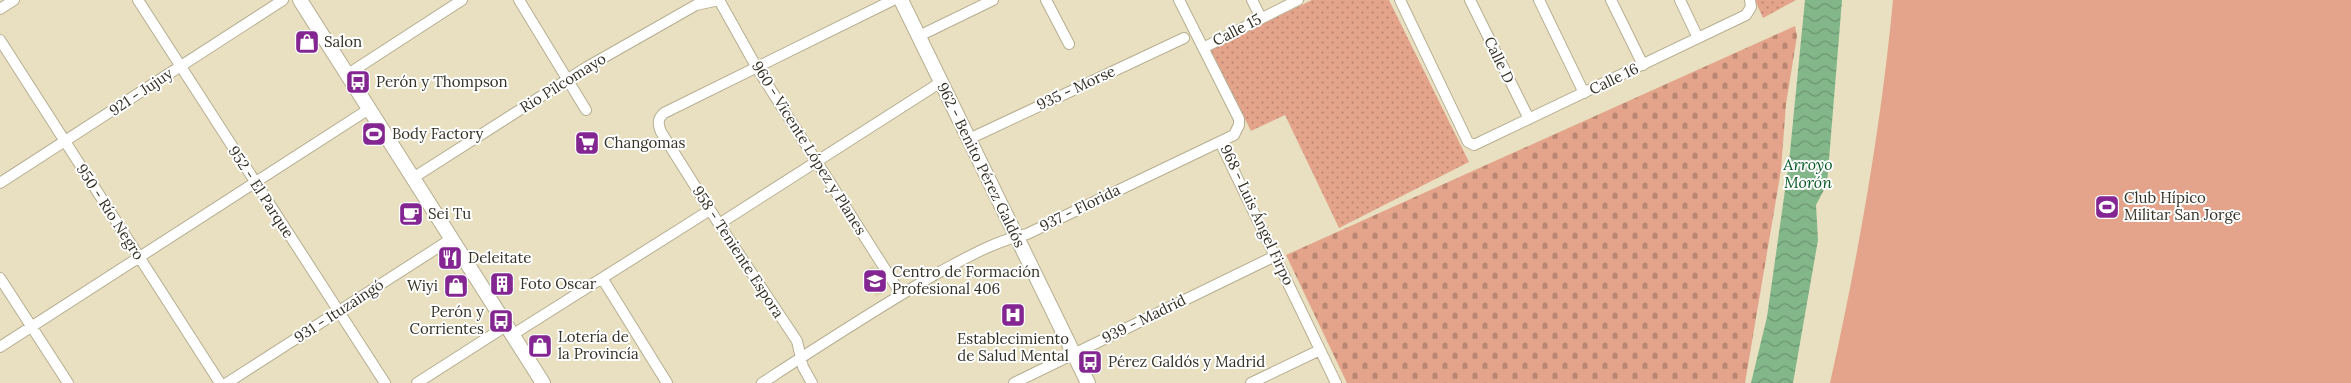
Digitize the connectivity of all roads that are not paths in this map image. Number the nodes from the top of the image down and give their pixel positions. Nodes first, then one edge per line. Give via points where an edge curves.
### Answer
1 (14, 0) edge
2 (138, 0) edge
3 (283, 0) edge
4 (300, 0) edge
5 (462, 0) edge
6 (519, 0) edge
7 (719, 0) edge
8 (893, 0) edge
9 (901, 0) edge
10 (993, 0) edge
11 (1046, 0) edge
12 (1179, 0) edge
13 (1252, 0) edge
14 (1298, 0) edge
15 (1400, 0) edge
16 (1470, 0) edge
17 (1539, 0) edge
18 (1611, 0) edge
19 (1680, 0) edge
20 (695, 2) edge
21 (1751, 3) edge
22 (0, 9) edge
23 (1261, 18) junction
24 (918, 36) junction
25 (1184, 38) dead end
26 (1698, 38) junction
27 (0, 40) edge
28 (1069, 44) dead end
29 (1203, 48) junction
30 (1643, 65) junction
31 (179, 66) junction
32 (757, 68) junction
33 (348, 74) junction
34 (568, 79) junction
35 (941, 82) junction
36 (1584, 93) junction
37 (369, 109) junction
38 (586, 110) dead end
39 (1529, 119) junction
40 (969, 139) junction
41 (65, 142) junction
42 (1220, 142) junction
43 (817, 160) junction
44 (414, 178) junction
45 (255, 182) junction
46 (0, 183) edge
47 (710, 210) junction
48 (718, 224) junction
49 (1016, 236) junction
50 (451, 239) junction
51 (1275, 256) junction
52 (138, 257) junction
53 (0, 278) edge
54 (602, 278) junction
55 (901, 294) junction
56 (338, 311) junction
57 (31, 327) junction
58 (509, 331) junction
59 (0, 347) edge
60 (1320, 350) junction
61 (1073, 354) junction
62 (801, 358) junction
63 (68, 383) edge
64 (220, 383) edge
65 (227, 383) edge
66 (385, 383) edge
67 (417, 383) edge
68 (543, 383) edge
69 (667, 383) edge
70 (762, 383) edge
71 (812, 383) edge
72 (1014, 383) edge
73 (1088, 383) edge
74 (1252, 383) edge
75 (1336, 383) edge

1 - 22 street
2 - 31 street, 952 - El Parque
3 - 31 street, 921 - Jujuy
4 - 33 main road
5 - 33 street
6 - 34 street
7 - 20 street, Rio Pilcomayo
7 - 32 street, 960 - Vicente López y Planes
8 - 32 street
9 - 24 main road, 962 - Benito Pérez Galdós
10 - 24 street
11 - 28 street
12 - 29 street, 968 - Luis Ángel Firpo
13 - 23 street
14 - 23 street, Calle 15
15 - 39 street, Calle 16 via 1468,142 1474,145
16 - 39 street, Calle D
17 - 36 street
18 - 30 street
19 - 26 street
20 - 34 street, Rio Pilcomayo
21 - 26 street, Calle 16 via 1746,15
23 - 29 street, Calle 15
24 - 35 main road, 962 - Benito Pérez Galdós
25 - 40 street, 935 - Morse
26 - 30 street, Calle 16
27 - 41 street, 950 - Río Negro
29 - 42 street, 968 - Luis Ángel Firpo via 1239,119 1234,135
30 - 36 street, Calle 16
31 - 41 street, 921 - Jujuy
31 - 45 street, 952 - El Parque
32 - 43 street, 960 - Vicente López y Planes
32 - 47 street, 958 - Teniente Espora via 659,117 658,124
33 - 37 main road
34 - 38 street
34 - 44 street, Rio Pilcomayo
35 - 40 main road, 962 - Benito Pérez Galdós
35 - 43 street
36 - 39 street, Calle 16
37 - 44 main road
37 - 45 street
40 - 49 main road, 962 - Benito Pérez Galdós
41 - 46 street, 921 - Jujuy
41 - 52 street, 950 - Río Negro
42 - 49 street, 937 - Florida
42 - 51 street, 968 - Luis Ángel Firpo
43 - 48 street
43 - 55 street, 960 - Vicente López y Planes
44 - 50 main road
45 - 52 street
45 - 56 street, 952 - El Parque
47 - 48 street, 958 - Teniente Espora
47 - 54 street
48 - 62 street, 958 - Teniente Espora via 797,341
49 - 55 street, 937 - Florida via 968,257
49 - 61 main road, 962 - Benito Pérez Galdós
50 - 56 street, 931 - Ituzaingó
50 - 58 main road
51 - 60 street, 968 - Luis Ángel Firpo
51 - 61 street, 939 - Madrid
52 - 57 street
52 - 64 street, 950 - Río Negro
53 - 57 street
54 - 58 street
54 - 69 street
55 - 62 street, 937 - Florida
56 - 65 street, 931 - Ituzaingó
56 - 66 street, 952 - El Parque
57 - 59 street
57 - 63 street
58 - 67 street
58 - 68 main road
60 - 74 street
60 - 75 street, 968 - Luis Ángel Firpo
61 - 72 street, 939 - Madrid
61 - 73 main road, 962 - Benito Pérez Galdós
62 - 70 street, 937 - Florida
62 - 71 street, 958 - Teniente Espora

